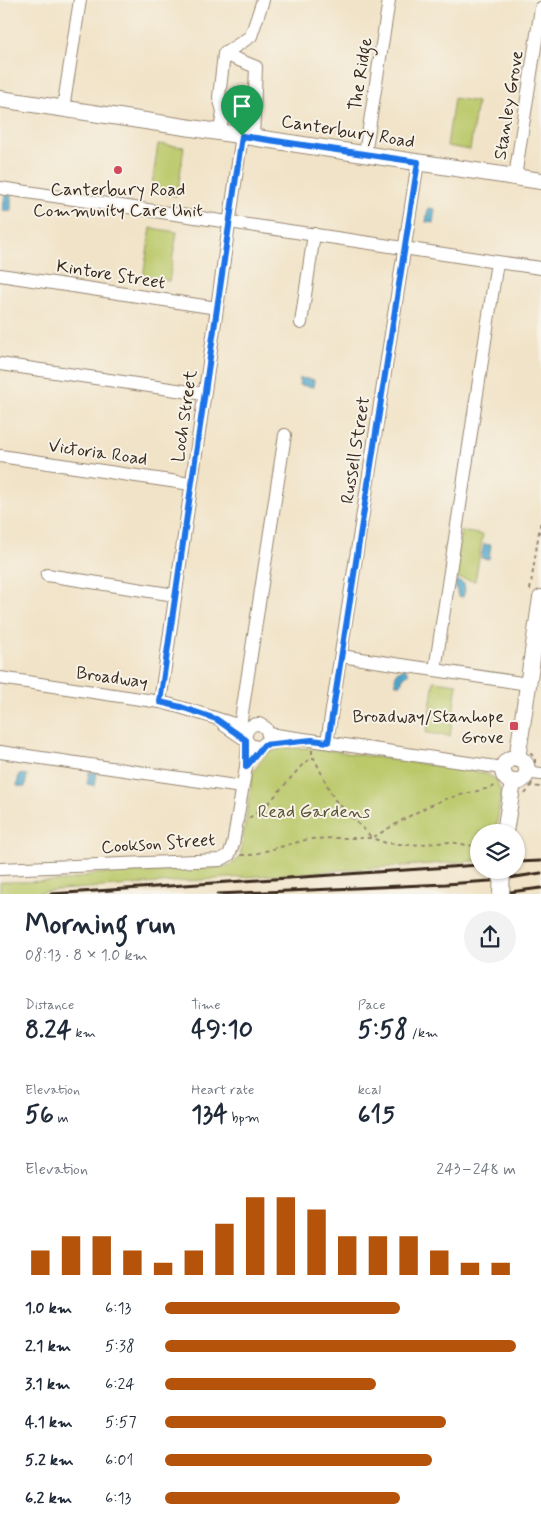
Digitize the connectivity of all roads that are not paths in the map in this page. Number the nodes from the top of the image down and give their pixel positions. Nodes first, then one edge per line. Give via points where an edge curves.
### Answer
1 (80, 0) edge
2 (263, 0) edge
3 (389, 0) edge
4 (541, 8) edge
5 (224, 54) junction
6 (0, 99) edge
7 (63, 109) junction
8 (220, 132) junction
9 (248, 136) junction
10 (365, 154) junction
11 (418, 162) junction
12 (515, 177) junction
13 (541, 181) edge
14 (0, 188) edge
15 (230, 221) junction
16 (314, 234) junction
17 (404, 247) junction
18 (498, 262) junction
19 (541, 268) edge
20 (0, 275) edge
21 (217, 308) junction
22 (301, 323) dead end
23 (0, 364) edge
24 (204, 394) junction
25 (284, 435) dead end
26 (0, 456) edge
27 (191, 484) junction
28 (47, 576) dead end
29 (176, 595) junction
30 (541, 598) edge
31 (341, 656) junction
32 (435, 670) junction
33 (0, 678) edge
34 (528, 684) junction
35 (160, 702) junction
36 (245, 734) junction
37 (265, 742) junction
38 (328, 742) junction
39 (0, 752) edge
40 (246, 767) junction
41 (503, 768) joint
42 (524, 772) edge
43 (242, 786) junction
44 (508, 824) edge
45 (0, 869) edge
46 (501, 879) edge
47 (500, 894) edge

1 - 7 street
2 - 5 street via 251,36
3 - 10 street, The Ridge
4 - 12 street, Stanley Grove
5 - 8 street via 219,97 223,111
5 - 9 street, Loch Street via 256,67
6 - 7 main road, Canterbury Road
7 - 8 main road, Canterbury Road
8 - 9 main road, Canterbury Road
9 - 10 main road, Canterbury Road
9 - 15 street, Loch Street
10 - 11 main road, Canterbury Road
11 - 12 main road, Canterbury Road
11 - 17 street, Russell Street
12 - 13 main road, Canterbury Road
14 - 15 street
15 - 16 street
15 - 21 street, Loch Street
16 - 17 street
16 - 22 street
17 - 18 street
17 - 31 street, Russell Street
18 - 19 street
18 - 32 street
20 - 21 street, Kintore Street
21 - 24 street, Loch Street
23 - 24 street
24 - 27 street, Loch Street
25 - 36 street, Cookson Street
26 - 27 street, Victoria Road
27 - 29 street, Loch Street
28 - 29 street
29 - 35 street, Loch Street
30 - 34 main road
31 - 32 street
31 - 38 street, Russell Street
32 - 34 street
33 - 35 street, Broadway
34 - 42 main road
35 - 36 street, Broadway via 216,719
36 - 37 street, Broadway via 254,746
36 - 37 street, Broadway via 251,725 259,724 266,728
36 - 40 street, Cookson Street
37 - 38 street, Broadway
37 - 40 street, Cookson Street
38 - 41 street, Broadway
39 - 43 street
40 - 43 street, Cookson Street
41 - 42 main road via 505,777
42 - 44 main road
43 - 45 street, Cookson Street via 233,844 229,855 220,860
46 - 47 main road, bridge

